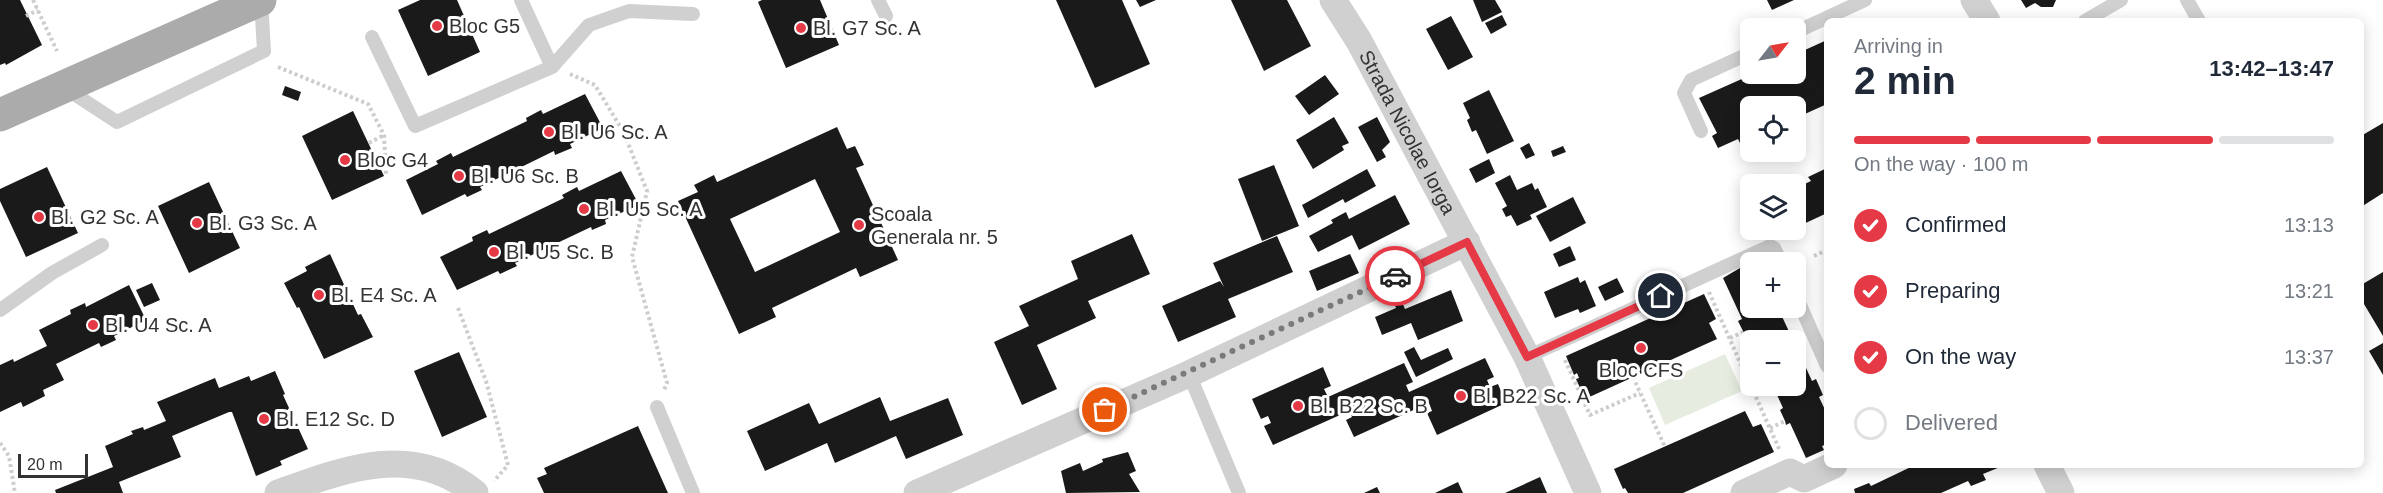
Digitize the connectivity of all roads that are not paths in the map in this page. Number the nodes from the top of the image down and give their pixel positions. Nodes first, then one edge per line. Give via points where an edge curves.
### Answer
1 (521, 0) edge
2 (878, 0) edge
3 (1333, 0) edge
4 (1865, 0) edge
5 (1974, 0) edge
6 (2121, 0) edge
7 (2187, 0) edge
8 (248, 3) edge
9 (693, 14) dead end
10 (886, 16) dead end
11 (1826, 18) edge
12 (1985, 18) edge
13 (2090, 18) edge
14 (2197, 18) edge
15 (1824, 19) edge
16 (1806, 27) edge
17 (372, 37) dead end
18 (1740, 58) edge
19 (552, 67) junction
20 (63, 87) junction
21 (0, 115) edge
22 (1701, 131) dead end
23 (1467, 242) junction
24 (102, 245) dead end
25 (1757, 252) edge
26 (1776, 252) edge
27 (1740, 260) edge
28 (0, 310) edge
29 (1806, 318) edge
30 (1527, 357) junction
31 (1824, 359) edge
32 (1189, 374) junction
33 (657, 407) road end
34 (1828, 468) edge
35 (2048, 468) edge
36 (482, 490) edge
37 (278, 493) edge
38 (693, 493) edge
39 (917, 493) edge
40 (1239, 493) edge
41 (1588, 493) edge
42 (1744, 493) edge
43 (2061, 493) edge

1 - 19 lane
2 - 10 lane
3 - 23 street, Strada Nicolae Iorga
4 - 11 lane
5 - 12 street
6 - 13 lane
7 - 14 lane
8 - 20 main road
8 - 20 lane via 264,51 117,122
9 - 19 lane via 629,11 590,24
15 - 16 lane
17 - 19 lane via 415,126
18 - 22 lane via 1691,80 1684,93
20 - 21 main road
23 - 30 street, Strada Nicolae Iorga
23 - 32 street
24 - 28 lane via 52,273
25 - 26 lane via 1770,246
27 - 30 lane
29 - 31 lane
30 - 41 street, Strada Nicolae Iorga
32 - 39 street
32 - 40 lane
33 - 38 lane
34 - 42 street via 1804,479 1790,472
35 - 43 street
36 - 37 street via 429,468 400,464 343,470

